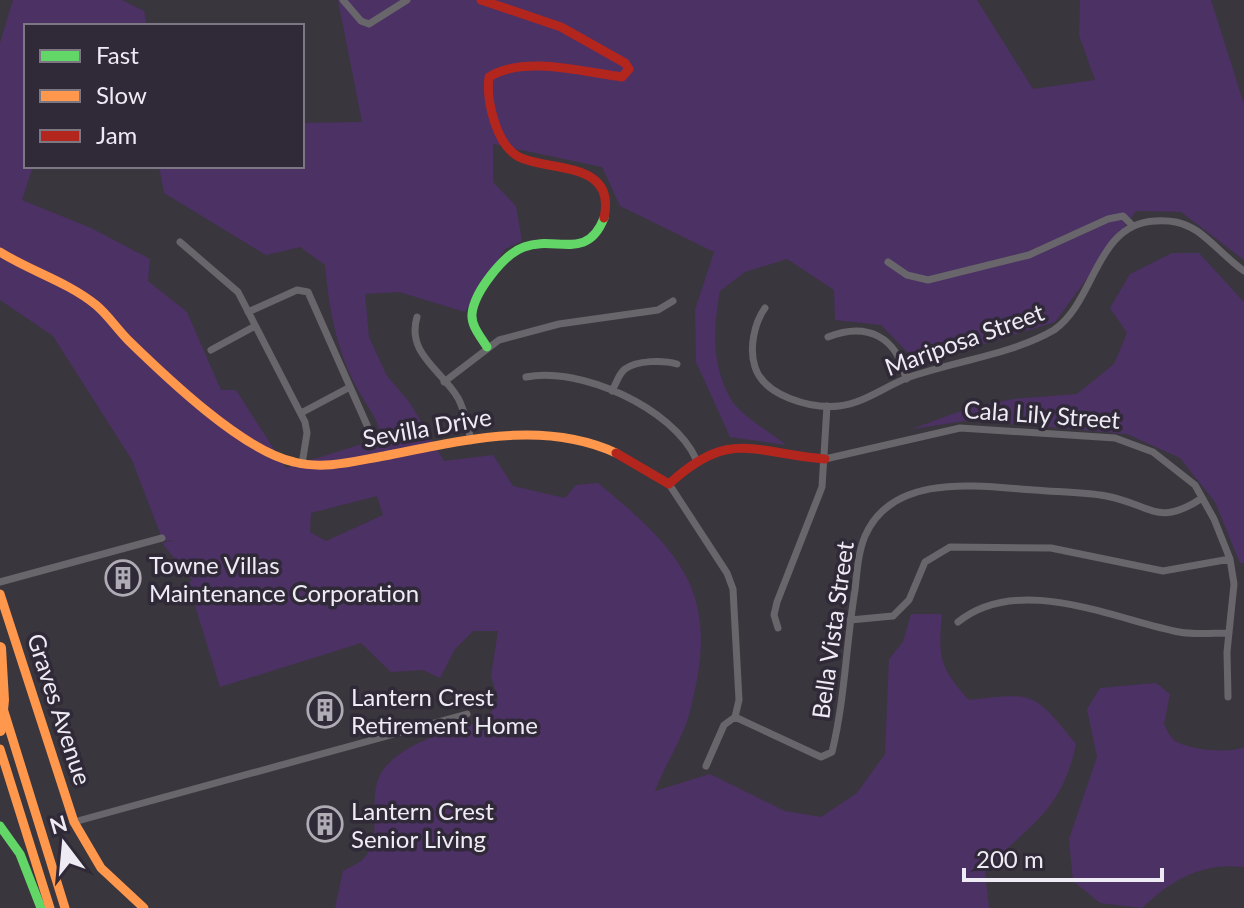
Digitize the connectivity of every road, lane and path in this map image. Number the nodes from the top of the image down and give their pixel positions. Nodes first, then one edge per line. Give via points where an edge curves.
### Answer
1 (343, 0) edge
2 (407, 0) edge
3 (481, 0) edge
4 (1132, 225) junction
5 (180, 242) dead end
6 (0, 252) edge
7 (888, 262) dead end
8 (1244, 271) edge
9 (673, 301) dead end
10 (765, 308) dead end
11 (248, 312) junction
12 (417, 317) dead end
13 (255, 326) junction
14 (828, 337) dead end
15 (487, 347) junction
16 (211, 350) dead end
17 (677, 364) dead end
18 (526, 377) dead end
19 (906, 379) junction
20 (444, 382) junction
21 (350, 387) junction
22 (612, 391) junction
23 (827, 406) junction
24 (301, 413) junction
25 (370, 432) dead end
26 (471, 441) junction
27 (696, 459) junction
28 (825, 459) junction
29 (302, 464) junction
30 (669, 484) junction
31 (1202, 498) junction
32 (162, 538) dead end
33 (1230, 559) junction
34 (0, 582) edge
35 (0, 594) edge
36 (850, 620) junction
37 (958, 622) dead end
38 (778, 628) dead end
39 (1229, 633) junction
40 (0, 648) edge
41 (0, 697) edge
42 (1228, 697) dead end
43 (467, 714) dead end
44 (735, 717) junction
45 (0, 730) edge
46 (0, 749) edge
47 (706, 766) dead end
48 (74, 822) junction
49 (0, 826) edge
50 (41, 908) edge
51 (50, 908) edge
52 (65, 908) edge
53 (144, 908) edge

1 - 2 street via 369,24
3 - 15 main road via 561,27 629,69 622,77 501,69 490,75 487,88 510,152 588,174 602,188 606,212 588,240 523,248 504,263 473,310 473,324
4 - 7 street via 1123,216 1108,219 1029,255 928,280 907,275
4 - 8 street via 1175,220 1199,232
4 - 19 street, Mariposa Street via 1114,240 1072,312 1054,330
5 - 11 street via 238,292
6 - 29 main road, Sevilla Drive via 90,300 139,351 255,446
9 - 15 street via 658,310 559,324
10 - 23 street, Mariposa Street via 757,319 753,355 761,379 780,394
11 - 13 street
11 - 21 street via 297,290 308,292
12 - 20 street via 413,329 418,348
13 - 16 street
13 - 24 street
14 - 19 street via 846,330 876,333 897,352
15 - 20 street
17 - 22 street via 630,366 622,370
18 - 22 street via 566,377
19 - 23 street, Mariposa Street via 857,402
20 - 26 street via 457,395
21 - 24 street
21 - 25 street
22 - 27 street via 667,422
23 - 28 street
24 - 29 street via 307,433
26 - 29 main road, Sevilla Drive via 330,466
26 - 30 main road, Sevilla Drive via 532,433 585,438 642,464
27 - 28 main road, Cala Lily Street via 743,445
27 - 30 main road, Cala Lily Street
28 - 31 street, Cala Lily Street via 960,428 1115,438 1161,457 1195,485
28 - 38 street via 822,487 777,602
30 - 44 street, Sevilla Drive via 733,589 739,700
31 - 33 street, Cala Lily Street
31 - 36 street, Bella Vista Street via 1165,514 1108,497 956,485 914,493 887,507 868,531
32 - 34 street
33 - 36 street via 1163,571 1051,548 956,546 925,562 909,600 893,616
33 - 39 street, Cala Lily Street via 1234,584
35 - 48 main road, Graves Avenue
36 - 44 street, Bella Vista Street via 841,716 832,752 821,757
37 - 39 street via 990,607 1041,601 1184,633
39 - 42 street, Cala Lily Street
40 - 45 main road, bridge
41 - 52 main road
43 - 48 street
44 - 47 street via 724,725
46 - 51 main road
48 - 53 main road, Graves Avenue via 101,868
49 - 50 main road via 20,854

